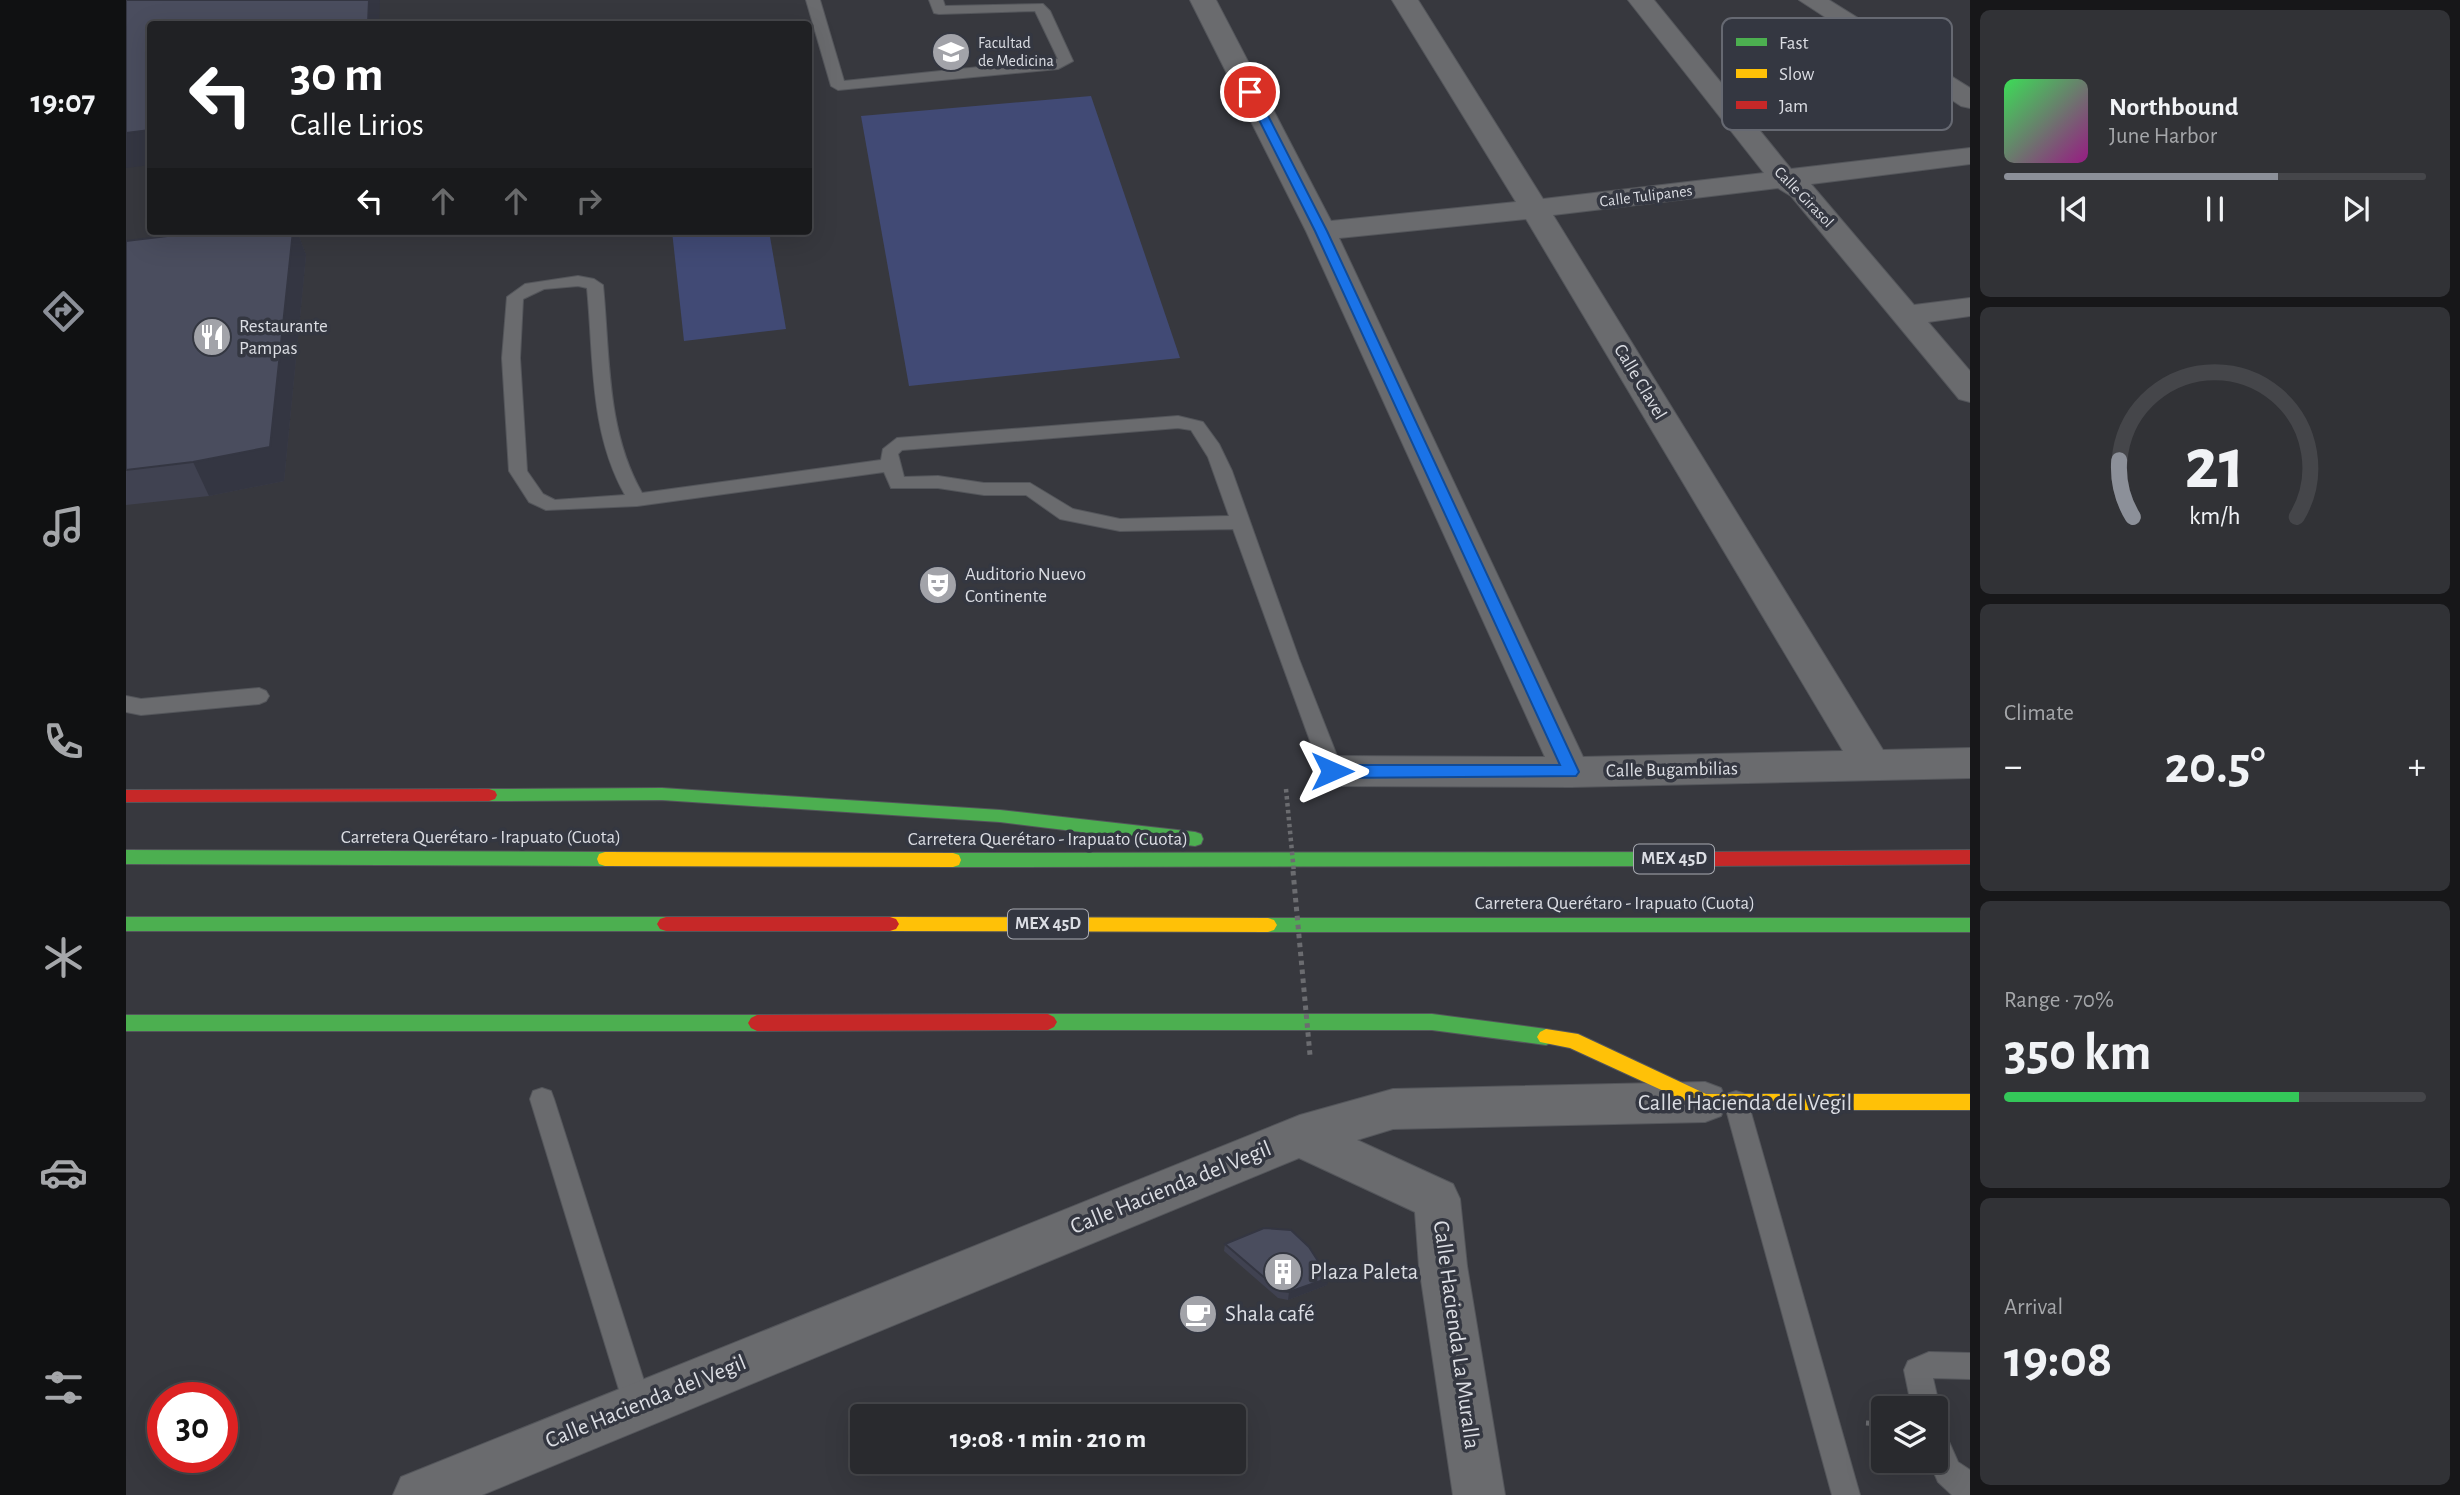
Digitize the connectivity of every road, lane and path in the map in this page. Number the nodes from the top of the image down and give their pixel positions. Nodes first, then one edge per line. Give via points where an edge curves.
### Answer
1 (813, 0) edge
2 (936, 0) edge
3 (1203, 0) edge
4 (1405, 0) edge
5 (1641, 0) edge
6 (1812, 0) edge
7 (1840, 18) edge
8 (1952, 89) edge
9 (1970, 100) edge
10 (1722, 101) edge
11 (1745, 130) edge
12 (1970, 156) edge
13 (1784, 179) junction
14 (1535, 209) junction
15 (1321, 231) junction
16 (1970, 307) edge
17 (1908, 315) junction
18 (1970, 392) edge
19 (890, 465) junction
20 (637, 500) junction
21 (1240, 522) junction
22 (259, 696) dead end
23 (126, 704) edge
24 (1970, 763) edge
25 (1873, 767) junction
26 (1332, 771) joint
27 (1570, 772) junction
28 (1286, 789) dead end
29 (126, 796) edge
30 (126, 857) edge
31 (1970, 857) edge
32 (1378, 860) junction
33 (126, 924) edge
34 (1970, 925) edge
35 (126, 1023) edge
36 (1310, 1055) dead end
37 (542, 1099) dead end
38 (1720, 1102) junction
39 (1970, 1102) edge
40 (1300, 1136) junction
41 (1970, 1366) edge
42 (1923, 1396) edge
43 (638, 1406) junction
44 (1948, 1472) edge
45 (1970, 1485) edge
46 (419, 1495) edge
47 (1479, 1495) edge
48 (1846, 1495) edge

1 - 2 lane via 838,86 1066,61 1038,7 939,10
3 - 15 street
4 - 14 street, Calle Clavel
5 - 10 street, Calle Girasol
6 - 7 street
8 - 9 street
11 - 13 street, Calle Girasol
12 - 13 street, Calle Tulipanes
13 - 14 street, Calle Tulipanes
13 - 17 street, Calle Girasol via 1801,190
14 - 15 street, Calle Tulipanes
14 - 25 street, Calle Clavel
15 - 27 street
16 - 17 street
17 - 18 street, Calle Girasol
19 - 20 lane
19 - 21 lane via 898,484 938,482 1030,489 1068,514 1119,525
19 - 21 lane via 889,453 897,444 1195,424 1222,472
20 - 20 lane via 622,479 612,447 595,285 577,280 525,289 514,297 511,358 518,471 536,498 553,506
21 - 26 lane
22 - 23 lane via 141,707
24 - 25 street, Calle Bugambilias
25 - 27 street, Calle Bugambilias
26 - 27 street, Calle Bugambilias
28 - 36 path, bridge
29 - 32 main road via 662,794 1000,816
30 - 32 main road, Carretera Querétaro - Irapuato (Cuota) / MEX 45D
31 - 32 main road, Carretera Querétaro - Irapuato (Cuota) / MEX 45D
33 - 34 main road, Carretera Querétaro - Irapuato (Cuota) / MEX 45D
35 - 38 main road via 1432,1022 1572,1040
37 - 43 lane
38 - 39 main road, Calle Hacienda del Vegil
38 - 40 street, Calle Hacienda del Vegil via 1393,1109
38 - 48 lane
40 - 43 street, Calle Hacienda del Vegil
40 - 47 street, Calle Hacienda La Muralla via 1437,1199
41 - 42 lane via 1918,1370
43 - 46 street, Calle Hacienda del Vegil
44 - 45 lane via 1960,1484

